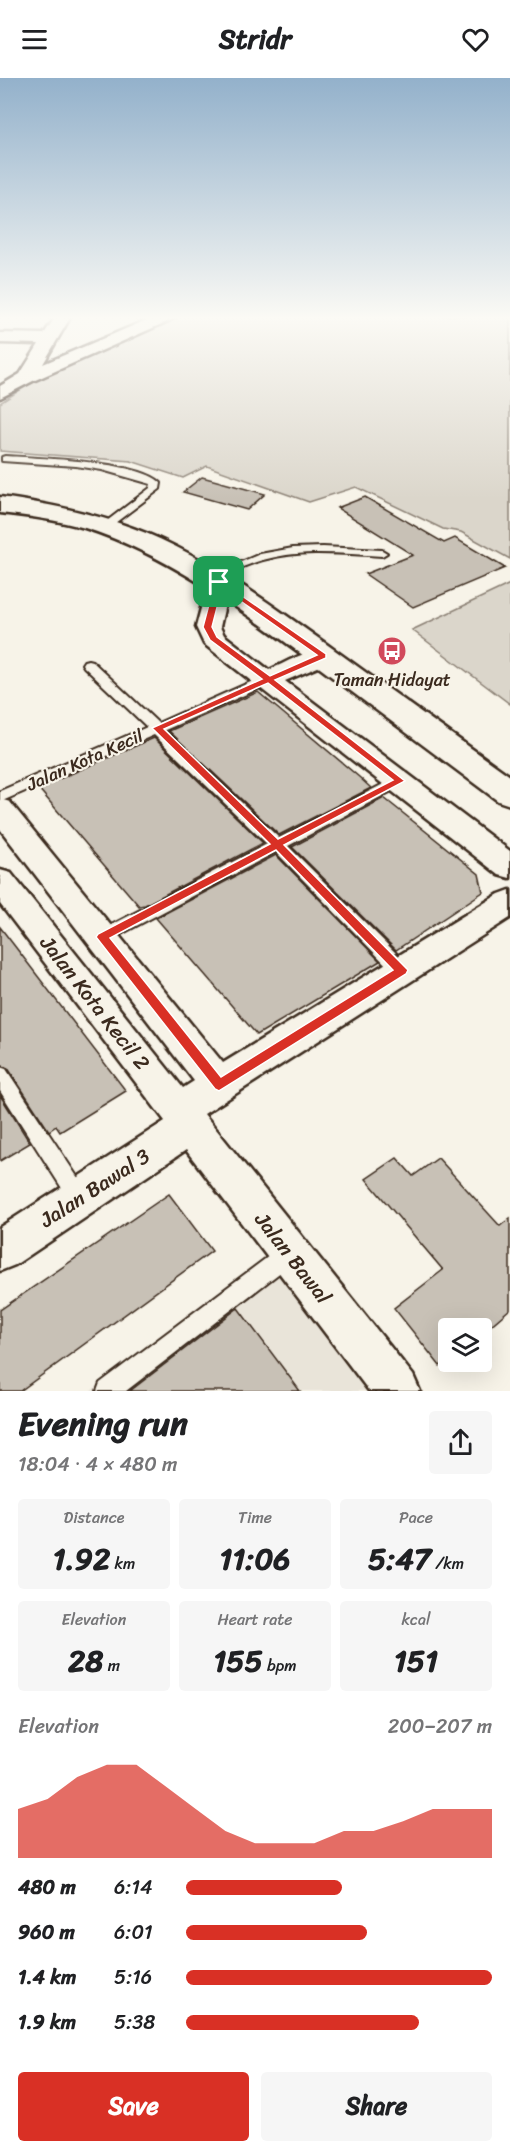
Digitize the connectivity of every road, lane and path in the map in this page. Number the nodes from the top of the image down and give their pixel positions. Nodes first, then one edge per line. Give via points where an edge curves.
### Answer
1 (27, 377) edge
2 (0, 393) edge
3 (5, 459) dead end
4 (0, 505) edge
5 (107, 526) junction
6 (382, 553) dead end
7 (215, 579) junction
8 (323, 656) junction
9 (88, 664) dead end
10 (269, 680) junction
11 (157, 728) junction
12 (400, 781) junction
13 (510, 793) edge
14 (0, 797) edge
15 (0, 809) edge
16 (277, 844) junction
17 (510, 867) edge
18 (0, 881) edge
19 (510, 902) edge
20 (102, 937) junction
21 (402, 970) junction
22 (0, 1075) edge
23 (219, 1085) junction
24 (184, 1118) junction
25 (79, 1197) junction
26 (0, 1251) edge
27 (290, 1253) junction
28 (108, 1391) edge
29 (397, 1391) edge

1 - 2 street
3 - 5 lane via 102,466 156,483 155,489
4 - 5 street via 50,511
5 - 7 street via 165,551
6 - 7 lane via 291,551 262,557
7 - 8 street
7 - 10 street via 208,627 213,639
8 - 10 street
8 - 13 street
9 - 11 lane
10 - 11 lane, Jalan Kota Kecil
10 - 12 street
11 - 14 lane, Jalan Kota Kecil
11 - 16 lane
12 - 16 lane
12 - 17 street
15 - 20 street
16 - 20 lane
16 - 21 lane
18 - 24 street, Jalan Kota Kecil 2
19 - 21 street, Jalan Bawal 3
20 - 23 street
21 - 23 street, Jalan Bawal 3
22 - 25 lane
23 - 24 street, Jalan Bawal 3
24 - 25 street, Jalan Bawal 3
24 - 27 street, Jalan Bawal
25 - 26 street, Jalan Bawal 3
27 - 28 lane
27 - 29 street, Jalan Bawal

